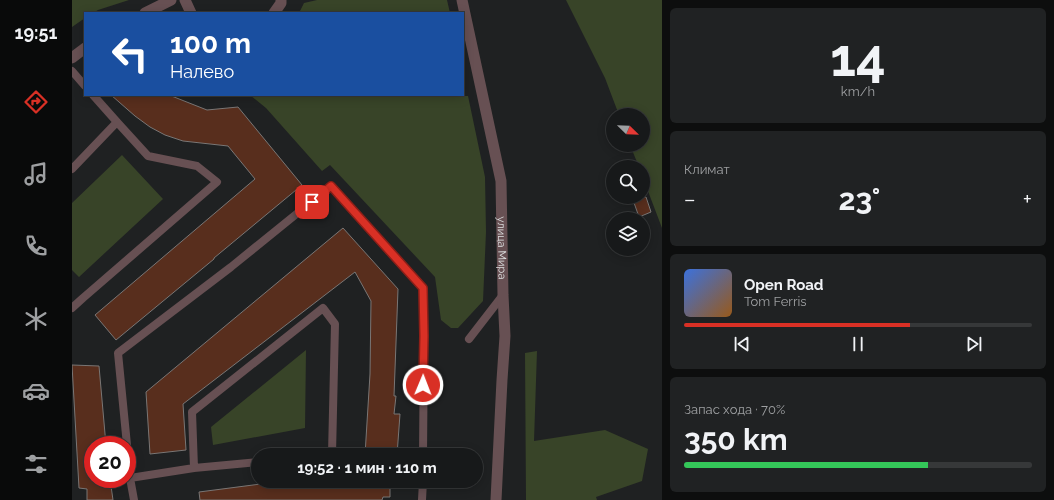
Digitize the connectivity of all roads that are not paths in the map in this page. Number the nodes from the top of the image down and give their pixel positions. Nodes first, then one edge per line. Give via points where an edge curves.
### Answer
1 (171, 0) edge
2 (185, 0) edge
3 (281, 0) edge
4 (462, 0) edge
5 (147, 12) edge
6 (191, 12) edge
7 (275, 12) edge
8 (84, 49) edge
9 (72, 58) edge
10 (72, 71) edge
11 (84, 85) edge
12 (94, 96) edge
13 (117, 122) junction
14 (72, 168) edge
15 (503, 295) junction
16 (72, 308) edge
17 (469, 339) dead end
18 (126, 436) edge
19 (332, 448) edge
20 (423, 448) edge
21 (251, 463) edge
22 (194, 468) junction
23 (136, 477) edge
24 (132, 488) edge
25 (422, 488) edge
26 (134, 500) edge
27 (422, 500) edge
28 (496, 500) edge

1 - 5 street
2 - 6 street
3 - 7 street
4 - 15 street, улица Мира via 502,181
8 - 9 street
10 - 11 lane
12 - 13 lane
13 - 14 lane
13 - 16 lane via 148,156 197,166 217,182
15 - 17 lane
15 - 28 street, улица Мира via 505,336
18 - 20 lane via 118,353 232,267 331,186 423,288
19 - 22 lane via 335,324 323,308 192,412
21 - 22 lane
22 - 23 lane
24 - 26 lane
25 - 27 lane

